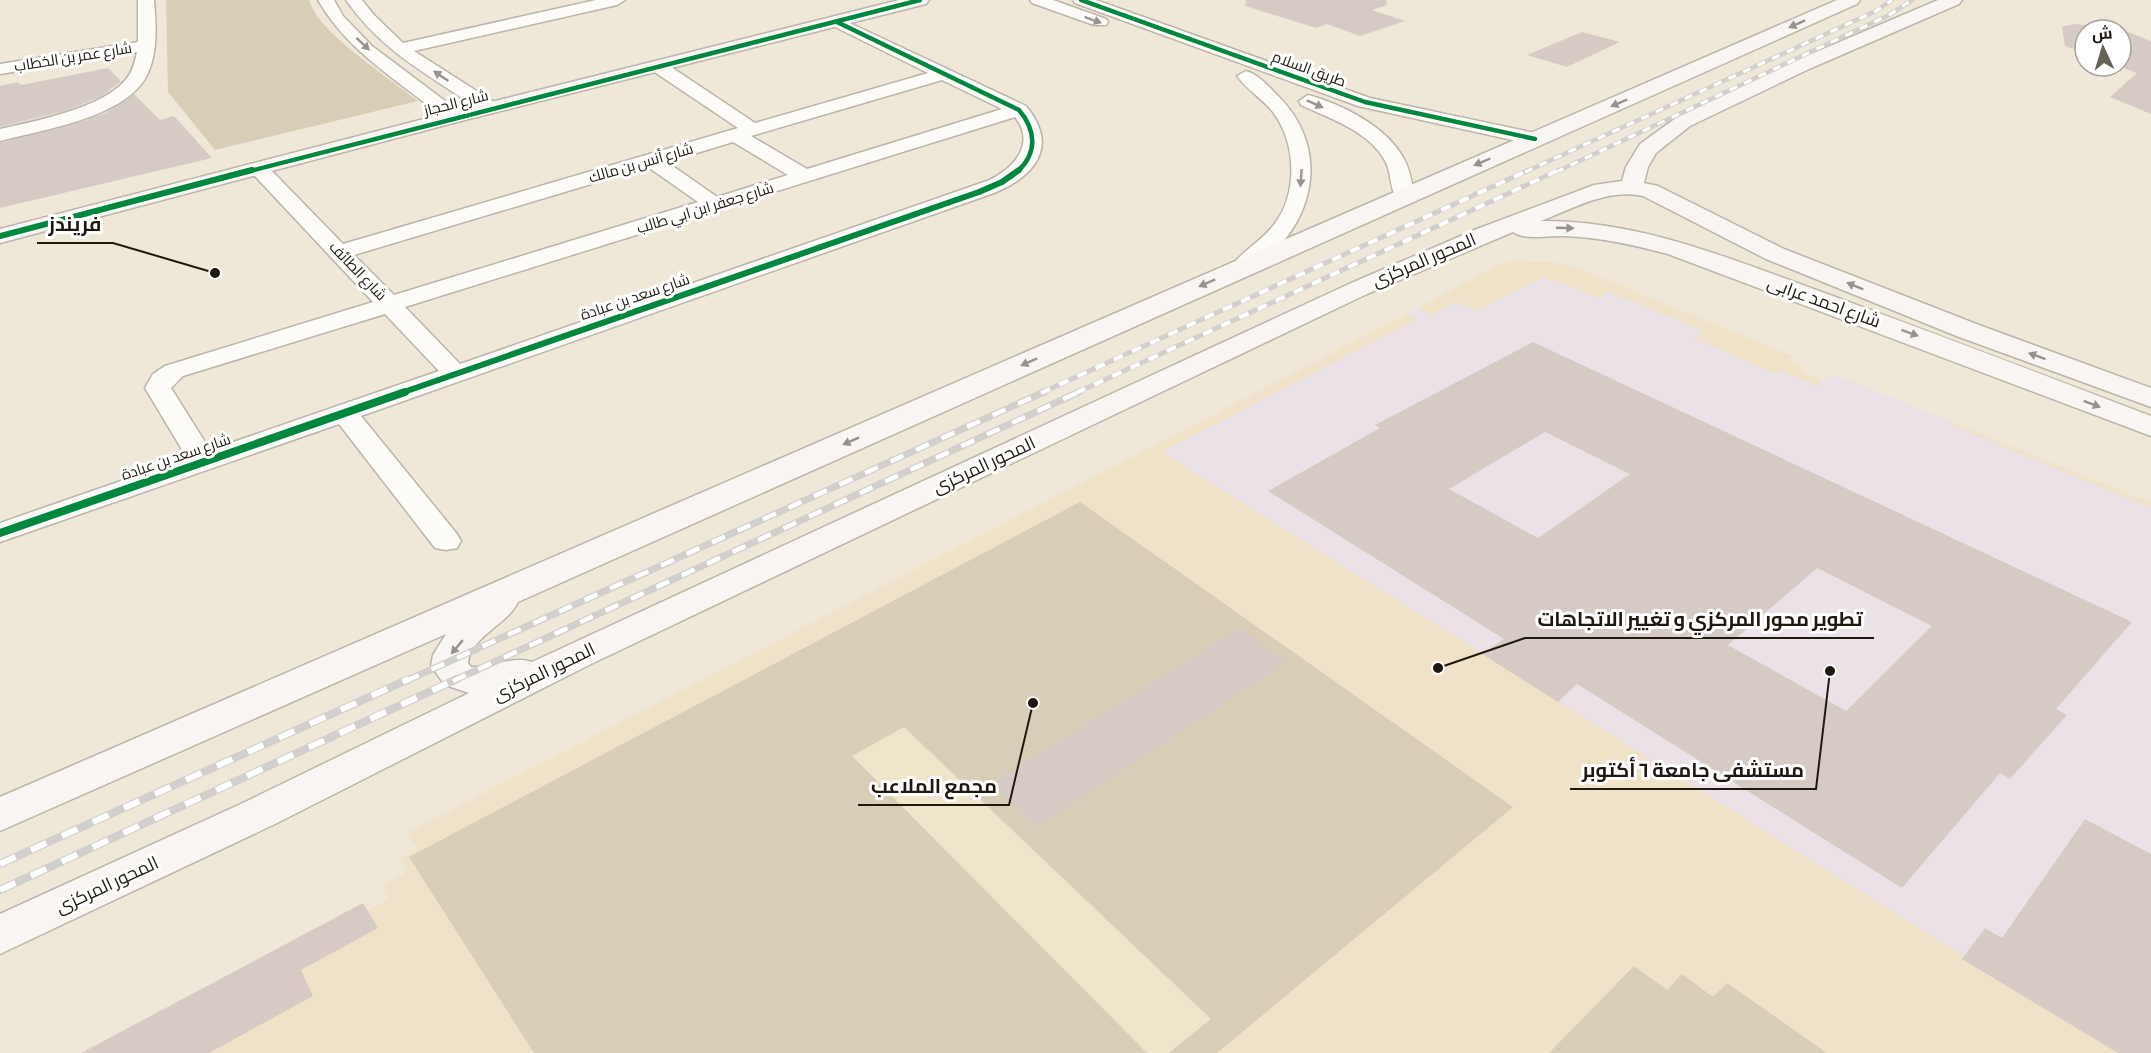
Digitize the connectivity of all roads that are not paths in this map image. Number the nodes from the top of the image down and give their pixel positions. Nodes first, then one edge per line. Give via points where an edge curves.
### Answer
1 (146, 0) edge
2 (326, 0) edge
3 (354, 0) edge
4 (547, 0) edge
5 (617, 0) edge
6 (878, 0) edge
7 (920, 0) edge
8 (1038, 0) edge
9 (1081, 0) edge
10 (1953, 0) edge
11 (1852, 1) edge
12 (558, 13) junction
13 (837, 22) junction
14 (145, 46) junction
15 (399, 49) junction
16 (659, 67) junction
17 (0, 69) edge
18 (942, 74) junction
19 (1246, 76) junction
20 (485, 104) junction
21 (1019, 110) junction
22 (449, 113) junction
23 (1433, 117) junction
24 (744, 133) junction
25 (0, 135) edge
26 (1371, 135) junction
27 (1535, 139) junction
28 (651, 160) junction
29 (260, 170) junction
30 (806, 177) junction
31 (1632, 187) junction
32 (1404, 195) junction
33 (715, 205) junction
34 (1698, 217) junction
35 (0, 225) edge
36 (1486, 234) junction
37 (0, 237) edge
38 (1647, 239) junction
39 (340, 252) junction
40 (1241, 268) junction
41 (392, 306) junction
42 (456, 374) junction
43 (2151, 398) edge
44 (344, 413) junction
45 (2151, 427) edge
46 (203, 462) junction
47 (0, 532) edge
48 (446, 541) dead end
49 (513, 590) junction
50 (574, 657) junction
51 (0, 815) edge
52 (0, 935) edge

1 - 14 street
2 -> 22 street via 338,20 369,49
3 - 15 street via 379,32
4 - 12 street
5 - 12 street
6 - 20 main road, شارع الحجاز
7 - 13 main road, شارع الحجاز
8 -> 19 street, طريق السلام
9 - 23 street, طريق السلام via 1331,92
10 - 31 main road via 1683,122 1656,141 1641,158
11 -> 27 main road
12 - 15 street
13 - 16 main road, شارع الحجاز
13 - 18 street
14 - 17 street, شارع عمر بن الخطاب
14 - 25 street via 135,81 116,96 61,119
20 -> 15 street
16 - 20 main road, شارع الحجاز
16 - 24 street
18 - 21 street
18 - 24 street, شارع أنس بن مالك
19 -> 26 street, طريق السلام via 1335,113
19 -> 40 street via 1288,120 1298,143 1302,175 1295,209 1277,236
20 - 22 main road, شارع الحجاز
21 - 30 street, شارع جعفر ابن ابي طالب
21 - 42 street, شارع سعد بن عبادة via 1033,129 1032,151 1025,163 1003,182
22 - 29 main road, شارع الحجاز
22 - 35 main road, شارع الحجاز
23 - 26 street via 1408,132
23 - 27 street, طريق السلام
24 - 28 street, شارع أنس بن مالك
24 - 30 street
26 - 32 street, طريق السلام via 1394,159
27 -> 32 main road
28 - 33 street
28 - 39 street, شارع أنس بن مالك
29 - 37 main road, شارع الحجاز
29 - 39 street, شارع الطائف
30 - 33 street, شارع جعفر ابن ابي طالب
31 - 34 main road, شارع احمد عرابى via 1650,191
31 - 36 main road, المحور المركزى via 1602,190
32 - 40 main road
33 - 41 street, شارع جعفر ابن ابي طالب
34 - 38 main road via 1677,214 1650,218 1641,229
43 -> 34 main road, شارع احمد عرابى via 1775,254
36 -> 38 main road, شارع احمد عرابى via 1546,227 1580,228
36 - 50 main road, المحور المركزى via 1358,289
38 -> 45 main road, شارع احمد عرابى via 1920,337
39 - 41 street, شارع الطائف
40 -> 49 main road
41 - 42 street, شارع الطائف
41 - 46 street, شارع جعفر ابن ابي طالب via 166,375 158,388
42 - 44 street, شارع سعد بن عبادة
44 - 46 street, شارع سعد بن عبادة
44 - 48 street
46 - 47 street, شارع سعد بن عبادة
49 -> 50 main road via 455,647 449,662 454,673 461,678 482,680
49 - 51 main road
50 - 52 main road, المحور المركزى via 260,813

